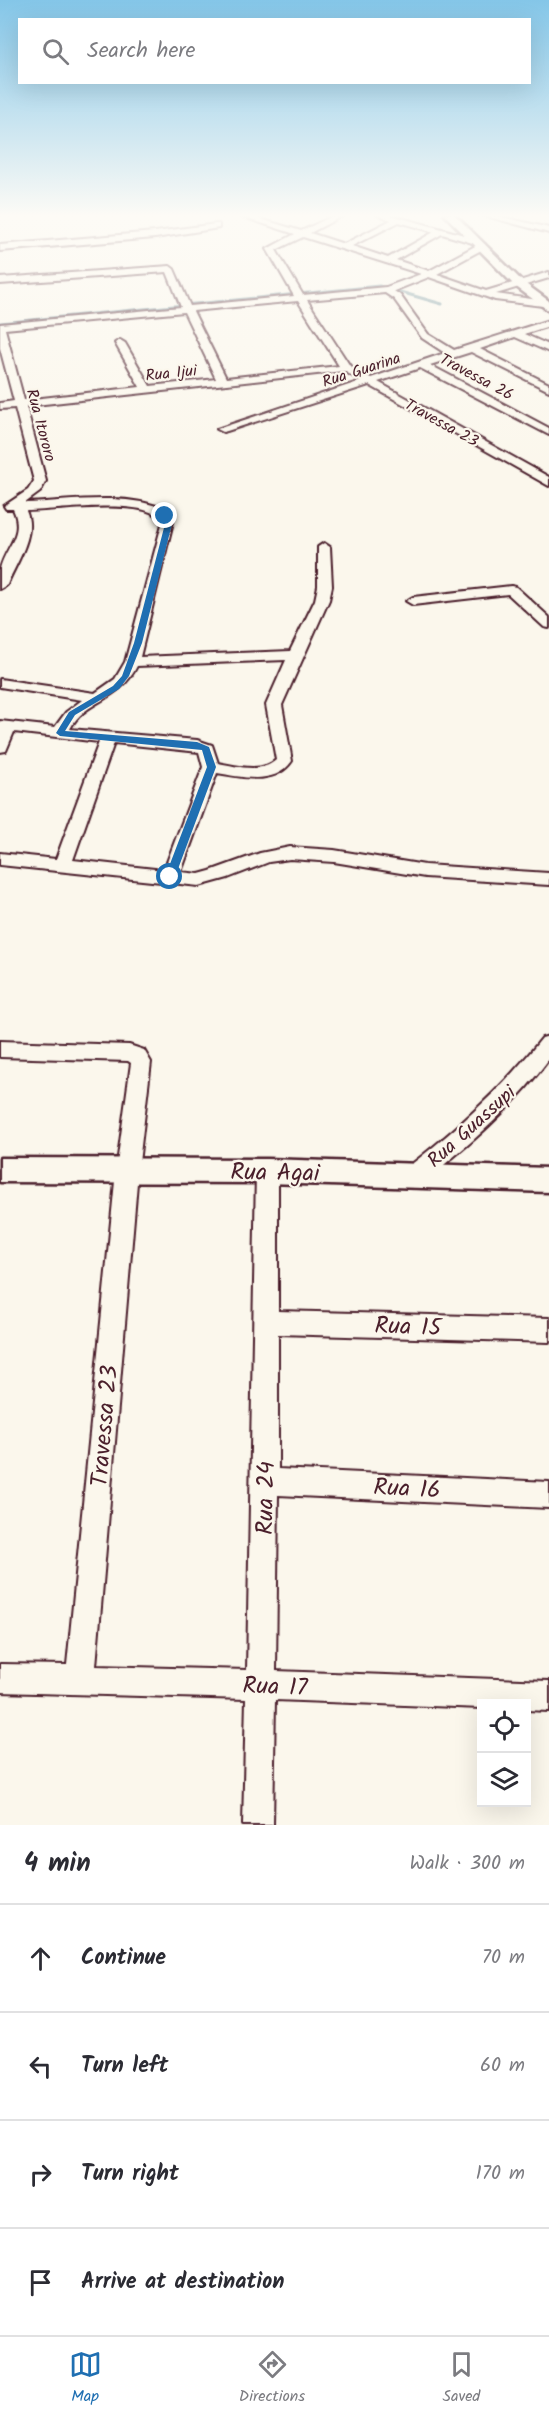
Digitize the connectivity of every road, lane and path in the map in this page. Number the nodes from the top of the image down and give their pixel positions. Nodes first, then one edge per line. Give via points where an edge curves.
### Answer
1 (182, 299) edge
2 (244, 299) edge
3 (301, 299) edge
4 (399, 299) edge
5 (501, 299) edge
6 (546, 305) edge
7 (185, 306) junction
8 (549, 323) edge
9 (0, 328) edge
10 (516, 334) junction
11 (120, 343) dead end
12 (471, 348) junction
13 (549, 349) edge
14 (453, 354) junction
15 (422, 365) junction
16 (346, 368) junction
17 (224, 382) junction
18 (369, 382) junction
19 (549, 388) edge
20 (147, 390) junction
21 (18, 404) junction
22 (0, 406) edge
23 (223, 429) dead end
24 (549, 432) edge
25 (546, 477) edge
26 (10, 507) edge
27 (324, 547) dead end
28 (0, 585) edge
29 (412, 601) dead end
30 (549, 624) edge
31 (295, 655) junction
32 (132, 662) junction
33 (0, 682) edge
34 (99, 698) junction
35 (4, 727) edge
36 (60, 733) junction
37 (108, 738) junction
38 (0, 747) edge
39 (211, 767) junction
40 (0, 859) edge
41 (62, 866) junction
42 (170, 877) junction
43 (549, 879) edge
44 (549, 1044) edge
45 (0, 1049) edge
46 (0, 1170) edge
47 (127, 1171) junction
48 (267, 1171) junction
49 (412, 1177) junction
50 (549, 1180) edge
51 (267, 1322) junction
52 (549, 1330) edge
53 (265, 1481) junction
54 (549, 1495) edge
55 (0, 1678) edge
56 (81, 1681) junction
57 (261, 1685) junction
58 (549, 1696) edge
59 (258, 1825) edge

1 - 7 street
2 - 7 street
3 - 16 street
4 - 14 street via 425,336
5 - 6 street
7 - 9 street
7 - 17 street
8 - 10 street, Rua Guarina
9 - 21 street, Rua Itororo
10 - 12 street, Rua Guarina
10 - 13 street
11 - 20 street
12 - 14 street, Rua Guarina
12 - 19 street
14 - 15 street, Rua Guarina
15 - 18 street, Rua Guarina
15 - 24 street, Travessa 26
16 - 17 street, Rua Ijui
16 - 18 street, Travessa 23
17 - 20 street, Rua Ijui
18 - 23 street, Rua Guarina
18 - 25 street, Travessa 23
20 - 21 street, Rua Ijui
21 - 22 street, Rua Ijui
21 - 26 street, Rua Itororo via 40,481 38,488
26 - 28 street via 24,520 24,530
26 - 32 street via 123,505 144,507 165,516 168,524
27 - 31 street via 322,600
29 - 30 street via 511,590
31 - 32 street
31 - 39 street via 274,705 284,761 279,768 259,773
32 - 34 street via 116,687
33 - 34 street
34 - 36 street via 72,714
35 - 36 street
35 - 38 street
36 - 37 street
37 - 39 street via 197,745 206,748
37 - 41 street
39 - 42 street
40 - 41 street
41 - 42 street
42 - 43 street via 219,877 264,857 288,853 410,869
44 - 49 street, Rua Guassupi via 495,1108
45 - 47 street, Travessa 23 via 137,1056 142,1068
46 - 47 street, Rua Agai
47 - 48 street, Rua Agai
47 - 56 street, Travessa 23
48 - 49 street, Rua Agai
48 - 51 street, Rua 24
49 - 50 street, Rua Agai
51 - 52 street, Rua 15
51 - 53 street, Rua 24
53 - 54 street, Rua 16
53 - 57 street, Rua 24
55 - 56 street, Rua 17
56 - 57 street, Rua 17
57 - 58 street, Rua 17
57 - 59 street, Rua 24

